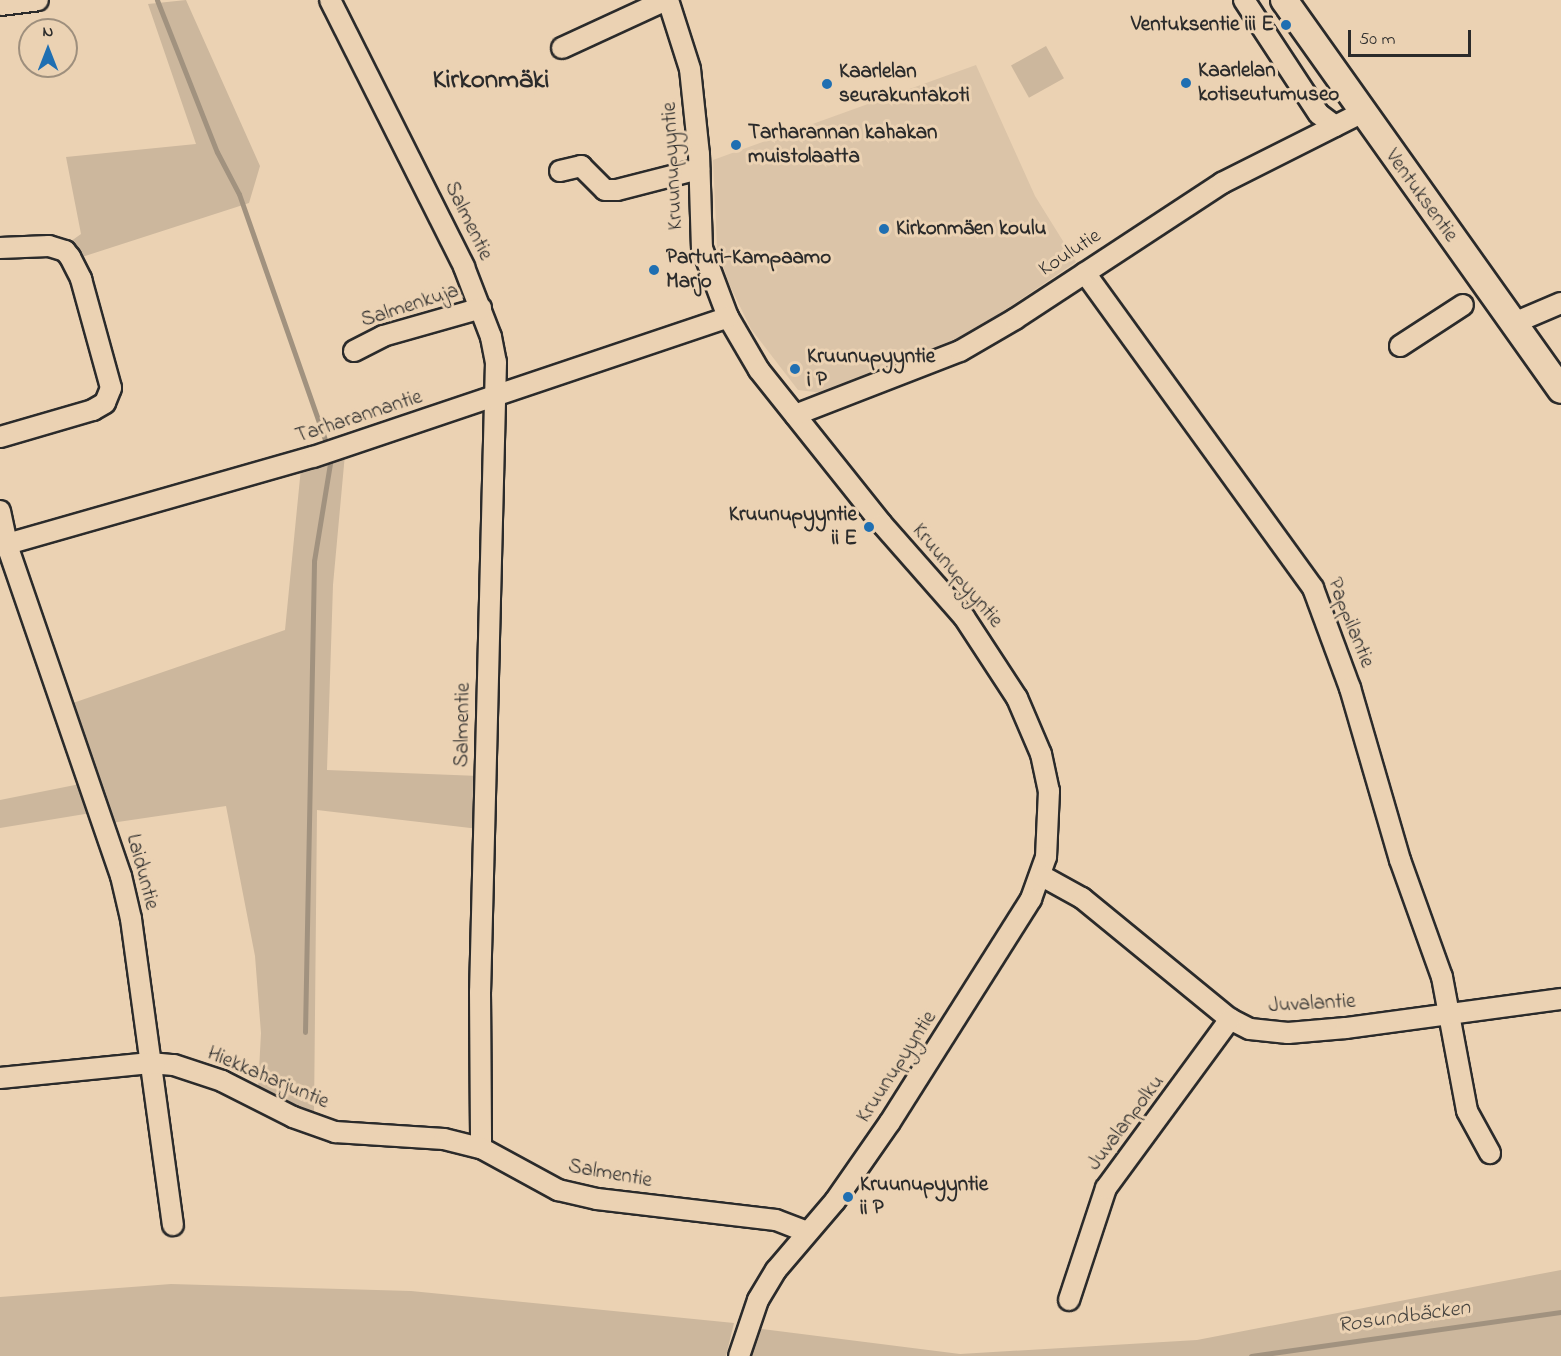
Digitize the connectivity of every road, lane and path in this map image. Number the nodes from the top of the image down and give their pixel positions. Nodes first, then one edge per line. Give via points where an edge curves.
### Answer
1 (38, 0) edge
2 (330, 0) edge
3 (667, 0) edge
4 (1244, 0) edge
5 (1284, 0) edge
6 (0, 5) edge
7 (562, 48) dead end
8 (1361, 112) junction
9 (1335, 126) junction
10 (699, 169) junction
11 (560, 171) dead end
12 (0, 248) edge
13 (1085, 273) junction
14 (1561, 303) edge
15 (1463, 305) dead end
16 (481, 308) junction
17 (728, 317) junction
18 (1514, 323) junction
19 (1400, 346) dead end
20 (354, 351) dead end
21 (1561, 390) edge
22 (496, 398) junction
23 (795, 415) junction
24 (0, 437) edge
25 (0, 511) edge
26 (4, 546) edge
27 (1042, 876) junction
28 (1561, 999) edge
29 (1448, 1013) junction
30 (1230, 1019) junction
31 (150, 1063) junction
32 (0, 1078) edge
33 (481, 1148) junction
34 (1490, 1153) dead end
35 (173, 1225) dead end
36 (807, 1232) junction
37 (1069, 1300) dead end
38 (739, 1356) edge

1 - 6 street
2 - 16 street, Salmentie via 444,225
3 - 7 street
3 - 10 street, Kruunupyyntie via 690,69
4 - 9 street via 1319,114
5 - 8 main road, Ventuksentie
8 - 9 street, Koulutie
8 - 18 main road, Ventuksentie
9 - 13 street, Koulutie via 1222,183
10 - 11 street via 617,190 605,190 581,166
10 - 17 street, Kruunupyyntie via 702,248
12 - 24 street via 49,246 70,257 81,279 111,388 105,403 93,410
13 - 23 street, Koulutie via 960,351
13 - 29 street, Pappilantie via 1312,588 1350,688 1400,860 1442,977
14 - 18 street
15 - 19 street
16 - 20 street, Salmenkuja via 383,336
16 - 22 street, Salmentie via 496,362
17 - 22 street, Tarharannantie
17 - 23 street, Kruunupyyntie via 759,370
18 - 21 main road, Ventuksentie
22 - 26 street, Tarharannantie via 331,451
22 - 33 street, Salmentie via 480,992
23 - 27 street, Kruunupyyntie via 882,524 964,617 1017,698 1041,754 1049,790 1049,835
25 - 26 street, Laiduntie
26 - 31 street, Laiduntie via 121,876 131,919
27 - 30 street, Juvalantie via 1082,898
27 - 36 street, Kruunupyyntie via 1002,952 890,1122 835,1201
28 - 29 street, Juvalantie
29 - 30 street, Juvalantie via 1288,1033 1250,1029
29 - 34 street, Pappilantie via 1467,1111
30 - 37 street, Juvalanpolku via 1106,1188
31 - 32 street, Hiekkaharjuntie
31 - 33 street, Hiekkaharjuntie via 174,1065 222,1081 293,1117 335,1132 444,1139
31 - 35 street, Laiduntie
33 - 36 street, Salmentie via 558,1190 607,1200 776,1220
36 - 38 street, Kruunupyyntie via 758,1300

